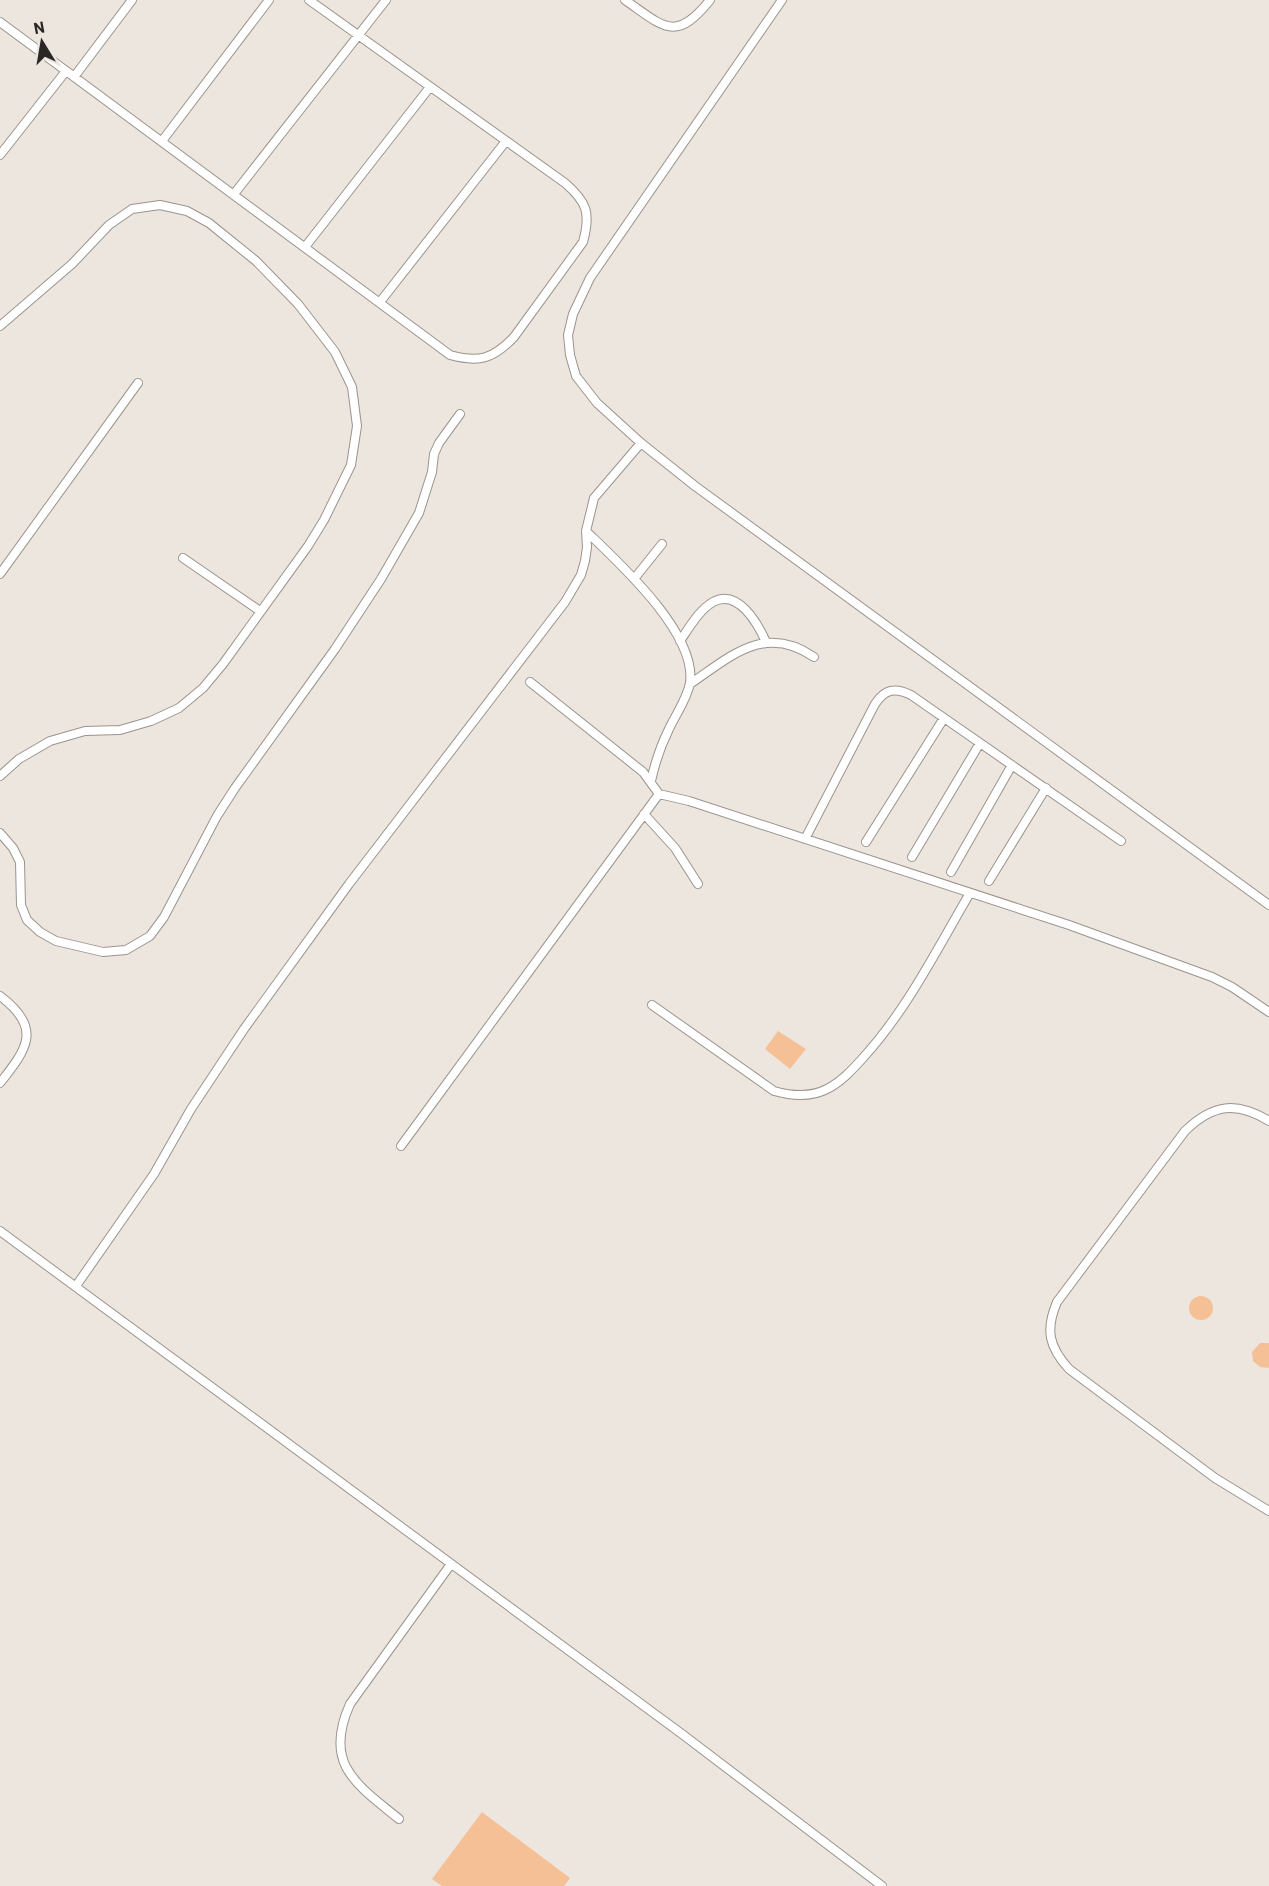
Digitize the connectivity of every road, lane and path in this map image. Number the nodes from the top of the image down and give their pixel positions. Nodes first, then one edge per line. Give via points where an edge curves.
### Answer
1 (132, 0) edge
2 (269, 0) edge
3 (309, 0) edge
4 (386, 0) edge
5 (625, 0) edge
6 (710, 0) edge
7 (782, 0) edge
8 (0, 22) edge
9 (358, 35) junction
10 (66, 71) junction
11 (74, 77) junction
12 (430, 87) junction
13 (162, 141) junction
14 (506, 141) junction
15 (0, 155) edge
16 (234, 194) junction
17 (304, 247) junction
18 (380, 302) junction
19 (0, 326) edge
20 (138, 383) dead end
21 (460, 414) dead end
22 (641, 443) junction
23 (586, 531) junction
24 (662, 544) dead end
25 (183, 558) dead end
26 (0, 574) edge
27 (633, 579) junction
28 (260, 611) junction
29 (680, 641) junction
30 (766, 642) junction
31 (814, 657) dead end
32 (530, 682) dead end
33 (690, 684) junction
34 (944, 718) junction
35 (980, 743) junction
36 (1012, 765) junction
37 (0, 776) edge
38 (651, 781) junction
39 (1046, 788) junction
40 (659, 794) junction
41 (644, 814) junction
42 (0, 832) edge
43 (805, 839) junction
44 (1121, 841) dead end
45 (866, 842) dead end
46 (912, 857) dead end
47 (951, 872) dead end
48 (989, 881) dead end
49 (698, 884) dead end
50 (970, 893) junction
51 (1269, 905) edge
52 (0, 996) edge
53 (652, 1005) dead end
54 (1269, 1012) edge
55 (0, 1083) edge
56 (1269, 1121) edge
57 (401, 1146) dead end
58 (0, 1231) edge
59 (76, 1286) junction
60 (1269, 1511) edge
61 (451, 1564) junction
62 (399, 1819) dead end
63 (882, 1886) edge

1 - 11 lane
2 - 13 lane
3 - 9 lane
4 - 9 lane
5 - 6 lane via 661,25 675,27 688,24
7 - 22 lane via 602,259 573,314 568,335 576,376 597,403
8 - 10 lane
9 - 12 lane
9 - 16 lane
10 - 11 lane
10 - 15 lane
11 - 13 lane
12 - 14 lane
12 - 17 lane
13 - 16 lane
14 - 18 lane
14 - 18 lane via 577,194 588,224 583,242 514,337 494,354 468,360 450,355
16 - 17 lane
17 - 18 lane
19 - 28 lane via 72,264 109,225 132,209 160,205 187,211 209,223 256,261 298,304 335,352 352,387 357,426 351,465 334,502 308,546
20 - 26 lane
21 - 42 lane via 439,443 419,513 381,579 235,788 150,936 126,950 103,952 40,932 27,920 21,905 20,862
22 - 23 lane via 594,498
22 - 51 lane
23 - 27 lane
23 - 59 lane via 581,575 565,602 349,884 244,1029 154,1174
24 - 27 lane
25 - 28 lane
27 - 29 lane via 652,598
28 - 37 lane via 203,688 179,708 120,730 85,731 50,741 19,759
29 - 30 lane via 703,609 719,599 727,599 747,612
29 - 33 lane via 687,654
30 - 31 lane via 784,642
30 - 33 lane via 734,654
32 - 38 lane
33 - 38 lane via 662,743
34 - 35 lane
34 - 43 lane via 903,690 886,691 880,696
34 - 45 lane
35 - 36 lane
35 - 46 lane
36 - 39 lane
36 - 47 lane
38 - 40 lane
39 - 44 lane
39 - 48 lane
40 - 41 lane
40 - 43 lane
41 - 49 lane via 675,848
41 - 57 lane
43 - 50 lane
50 - 53 lane via 888,1029 858,1064 827,1090 809,1095 774,1091
50 - 54 lane via 1191,969 1232,987
52 - 55 lane via 20,1015 26,1044
56 - 60 lane via 1234,1107 1215,1110 1185,1131 1057,1302 1049,1330 1052,1345 1069,1369 1215,1478
58 - 59 lane
59 - 61 lane
61 - 62 lane via 350,1704 343,1721 342,1759 351,1776
61 - 63 lane

